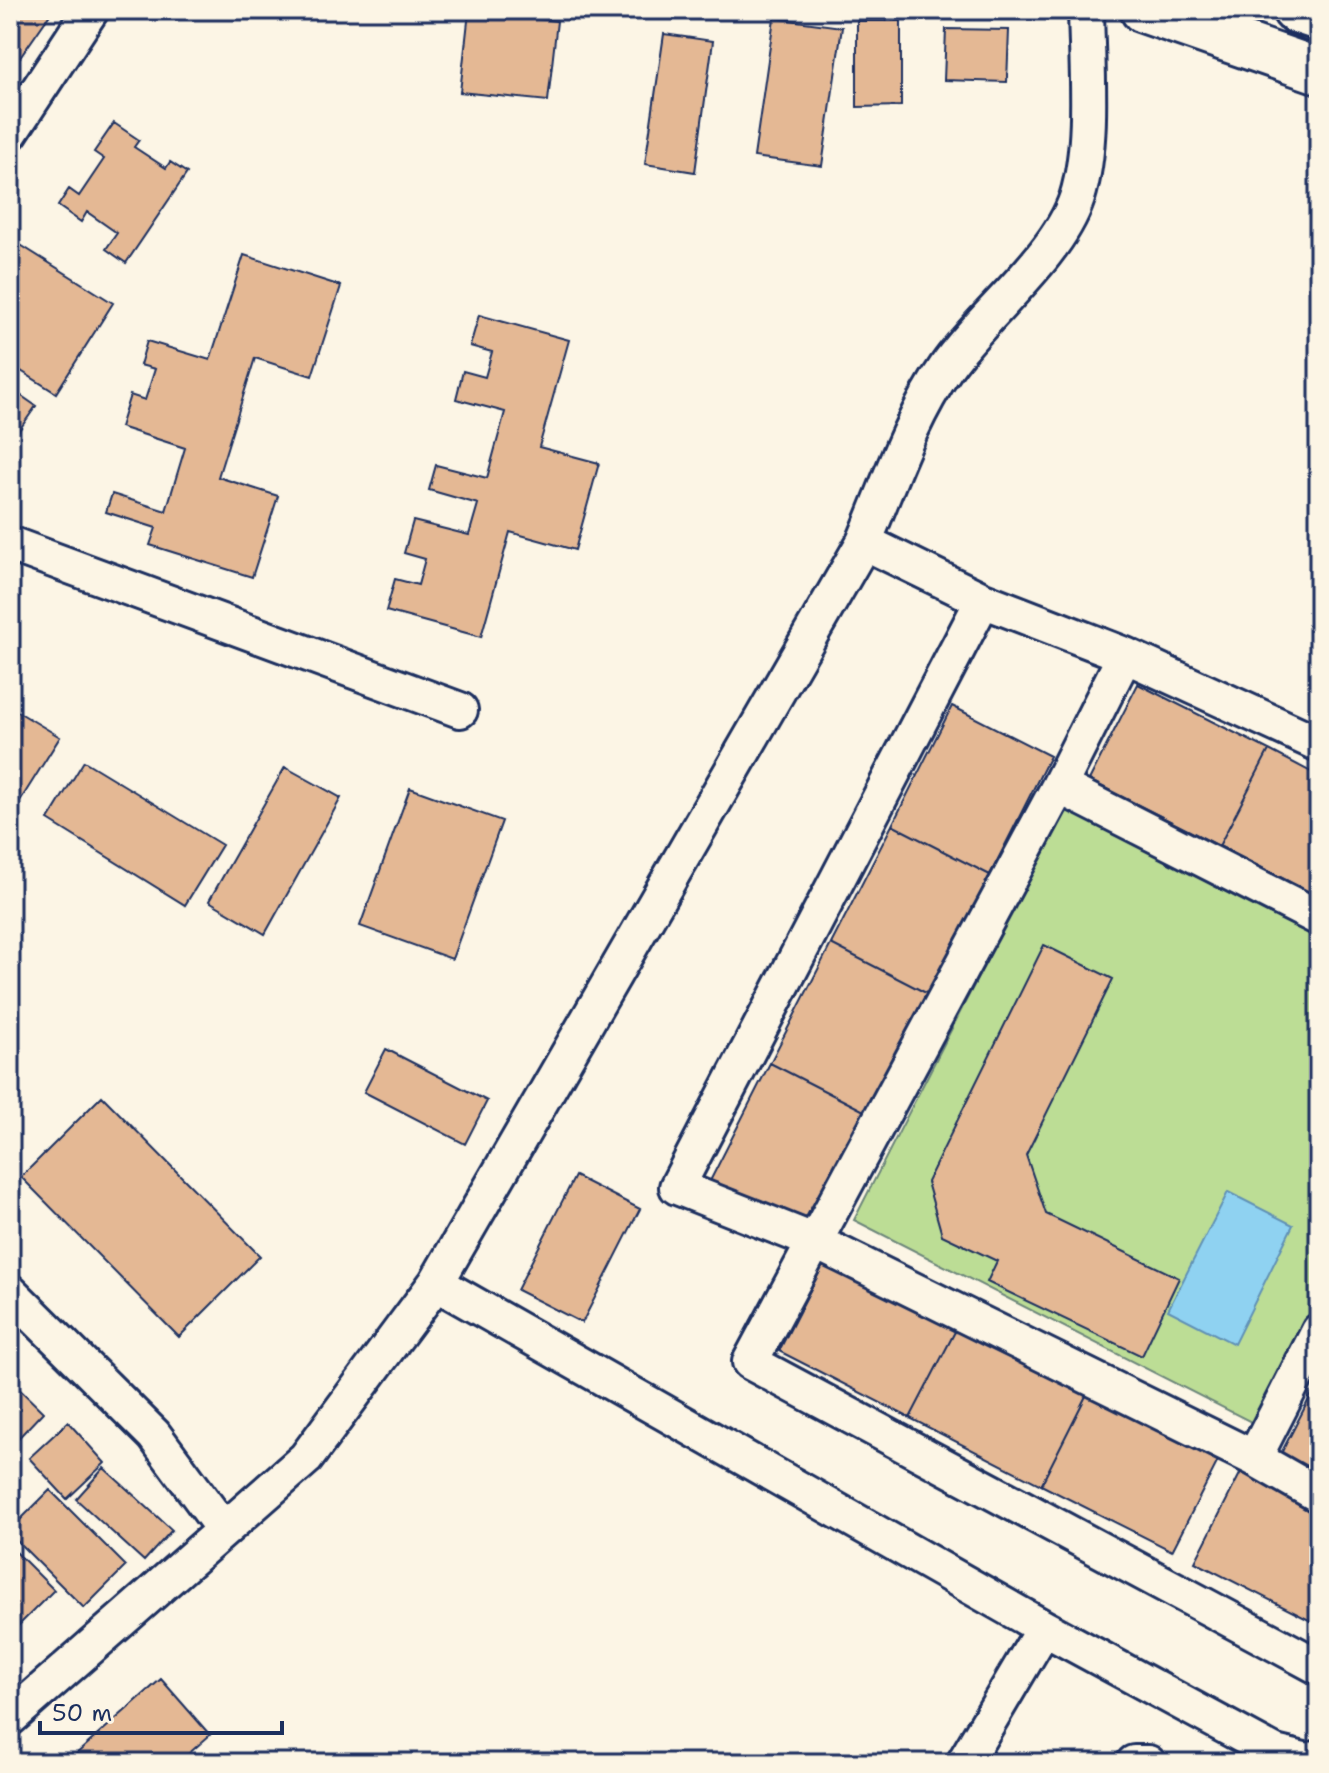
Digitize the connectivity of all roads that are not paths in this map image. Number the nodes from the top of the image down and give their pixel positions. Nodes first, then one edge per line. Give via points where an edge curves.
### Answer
1 (91, 10) edge
2 (1086, 10) edge
3 (1143, 10) edge
4 (1295, 10) edge
5 (1319, 18) edge
6 (1319, 71) edge
7 (10, 133) edge
8 (864, 542) junction
9 (10, 544) edge
10 (983, 600) junction
11 (1125, 655) junction
12 (460, 710) dead end
13 (1319, 744) edge
14 (1059, 786) junction
15 (1319, 918) edge
16 (816, 1242) junction
17 (436, 1283) junction
18 (10, 1292) edge
19 (1319, 1331) edge
20 (1254, 1458) junction
21 (1319, 1495) edge
22 (224, 1530) junction
23 (1044, 1628) junction
24 (1319, 1667) edge
25 (10, 1718) edge
26 (1319, 1758) edge
27 (964, 1763) edge
28 (1134, 1763) edge
29 (1148, 1763) edge

1 - 7 street
2 - 8 street via 1085,159 1076,199 1053,241 948,365 919,413
3 - 6 highway
4 - 5 highway
8 - 10 street
8 - 17 street
9 - 12 street
10 - 11 street
10 - 16 street via 677,1187
11 - 13 street
11 - 14 street
14 - 15 street
14 - 16 street
16 - 20 street
16 - 24 street via 750,1362
17 - 22 street via 306,1458
17 - 23 street
18 - 22 street via 154,1435
19 - 20 street
20 - 21 street
22 - 25 street
23 - 26 street via 1275,1753 1308,1761
23 - 27 street
28 - 29 street

